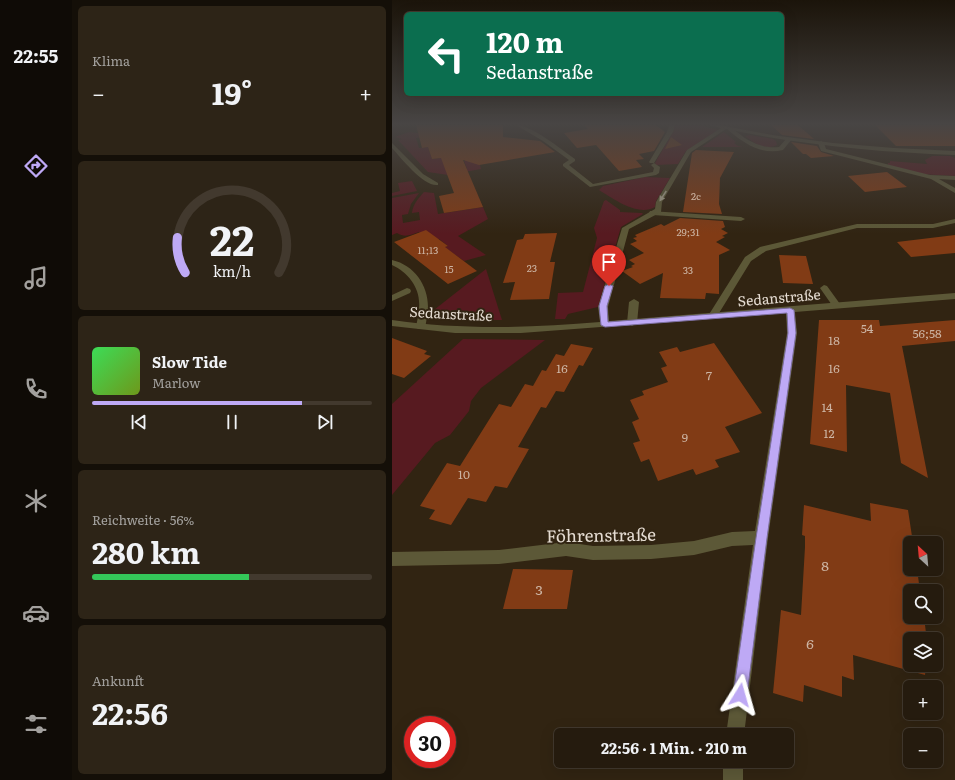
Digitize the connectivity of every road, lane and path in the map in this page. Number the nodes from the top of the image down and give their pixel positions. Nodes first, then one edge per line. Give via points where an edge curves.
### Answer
1 (408, 161) edge
2 (571, 161) edge
3 (654, 161) edge
4 (683, 161) edge
5 (869, 161) edge
6 (930, 177) junction
7 (955, 178) edge
8 (436, 184) dead end
9 (955, 191) edge
10 (653, 213) junction
11 (741, 219) dead end
12 (955, 221) edge
13 (392, 262) edge
14 (824, 288) dead end
15 (407, 291) dead end
16 (955, 296) edge
17 (392, 298) edge
18 (634, 302) dead end
19 (837, 306) junction
20 (790, 310) junction
21 (713, 316) junction
22 (632, 322) junction
23 (392, 323) edge
24 (605, 325) junction
25 (421, 327) junction
26 (761, 538) junction
27 (392, 559) edge
28 (736, 728) edge
29 (733, 768) edge
30 (733, 780) edge

1 - 8 street via 421,175
2 - 3 street via 565,165 592,186 656,173 657,167
4 -> 10 street via 659,202 658,210
5 - 6 street
6 - 7 street
6 - 9 street
10 - 11 street
10 - 24 street via 626,228 603,306
12 - 21 street via 933,226 857,226 763,250 748,259
13 - 25 street via 415,278 419,285 424,304
14 - 19 street
15 - 17 street
16 - 19 street, Sedanstraße
18 - 22 street
19 - 20 street, Sedanstraße
20 - 21 street, Sedanstraße
20 - 26 street via 792,333
21 - 22 street, Sedanstraße
22 - 24 street, Sedanstraße
23 - 25 street, Sedanstraße
24 - 25 street, Sedanstraße via 478,330
26 - 27 street, Föhrenstraße via 732,539 694,548 652,552 593,553 566,549 499,557
26 - 28 street
29 - 30 street

